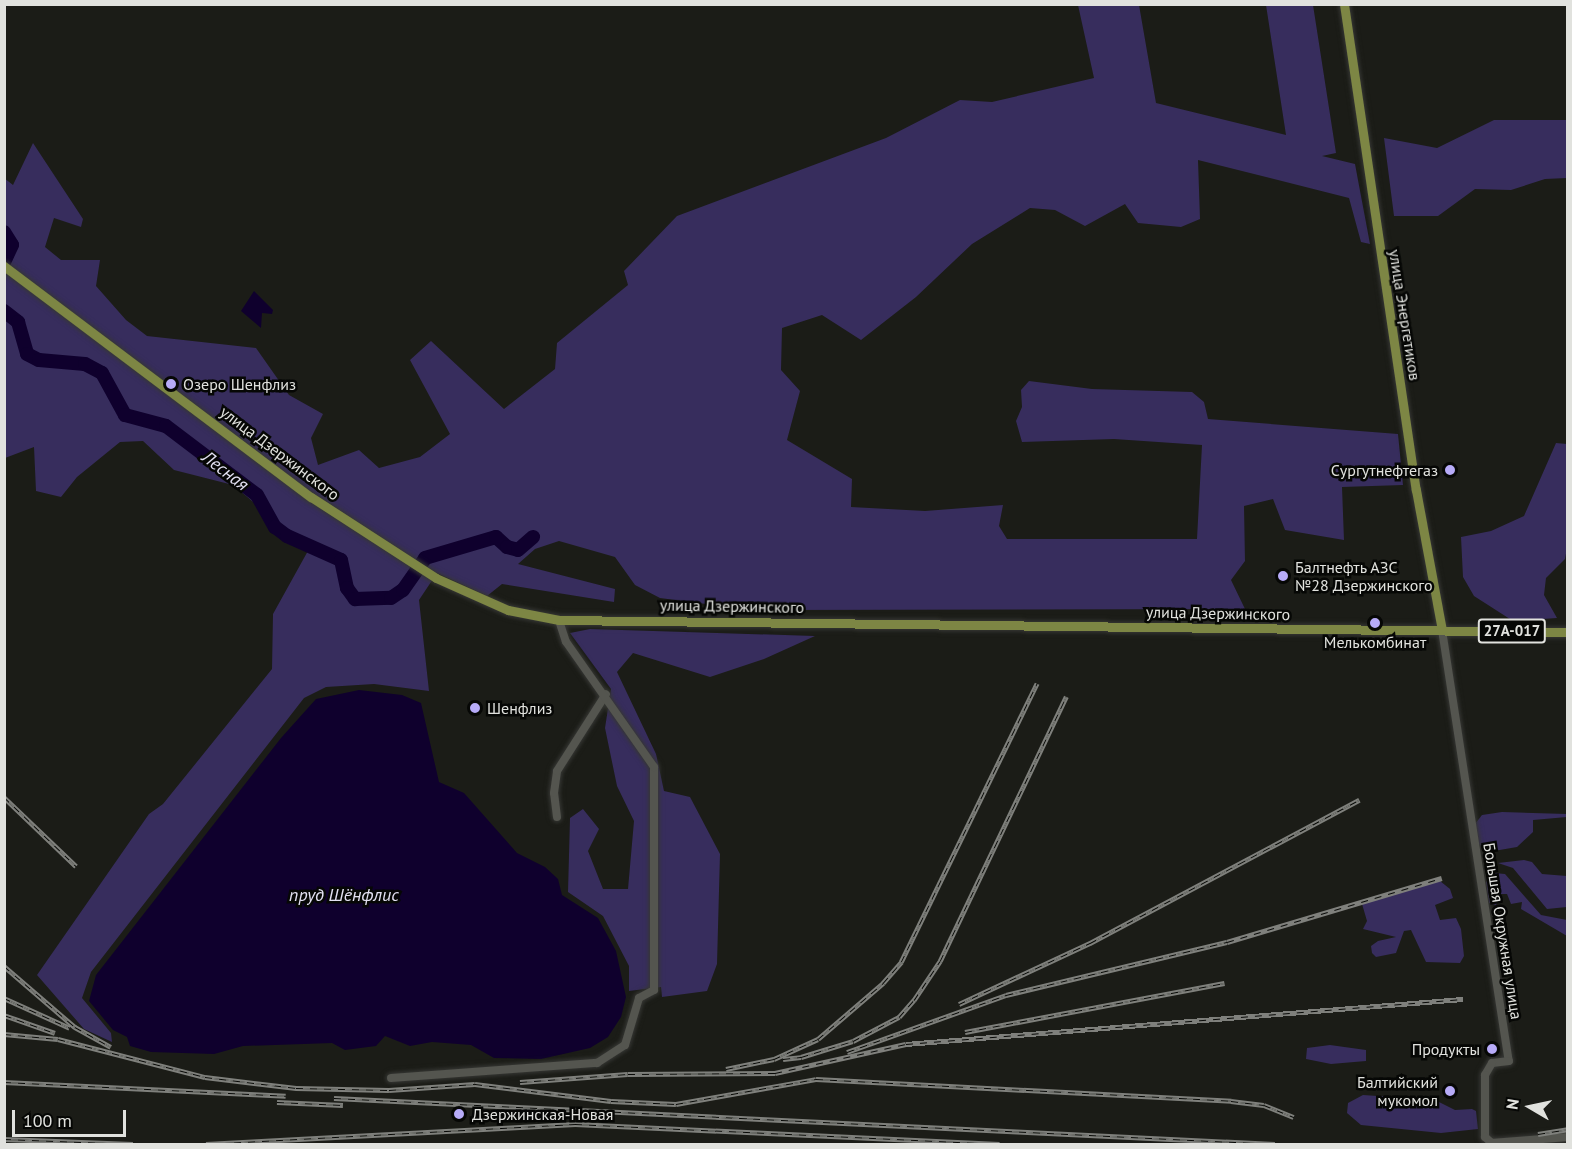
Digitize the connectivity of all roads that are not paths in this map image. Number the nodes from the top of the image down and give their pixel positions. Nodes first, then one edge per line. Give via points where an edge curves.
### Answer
1 (1344, 4) edge
2 (5, 266) edge
3 (559, 620) junction
4 (1442, 630) junction
5 (1568, 632) edge
6 (606, 694) junction
7 (557, 818) dead end
8 (391, 1078) dead end
9 (1568, 1137) edge

1 - 4 main road, улица Энергетиков via 1416,490
2 - 3 main road, улица Дзержинского via 311,497 412,562 498,606
3 - 4 main road, улица Дзержинского
3 - 6 street via 566,642
4 - 5 main road, улица Дзержинского / 27А-017
4 - 9 street, Большая Окружная улица via 1509,1061 1492,1063 1485,1076 1485,1137 1492,1143
6 - 7 street via 557,771
6 - 8 street via 654,767 654,990 639,998 625,1045 597,1063

